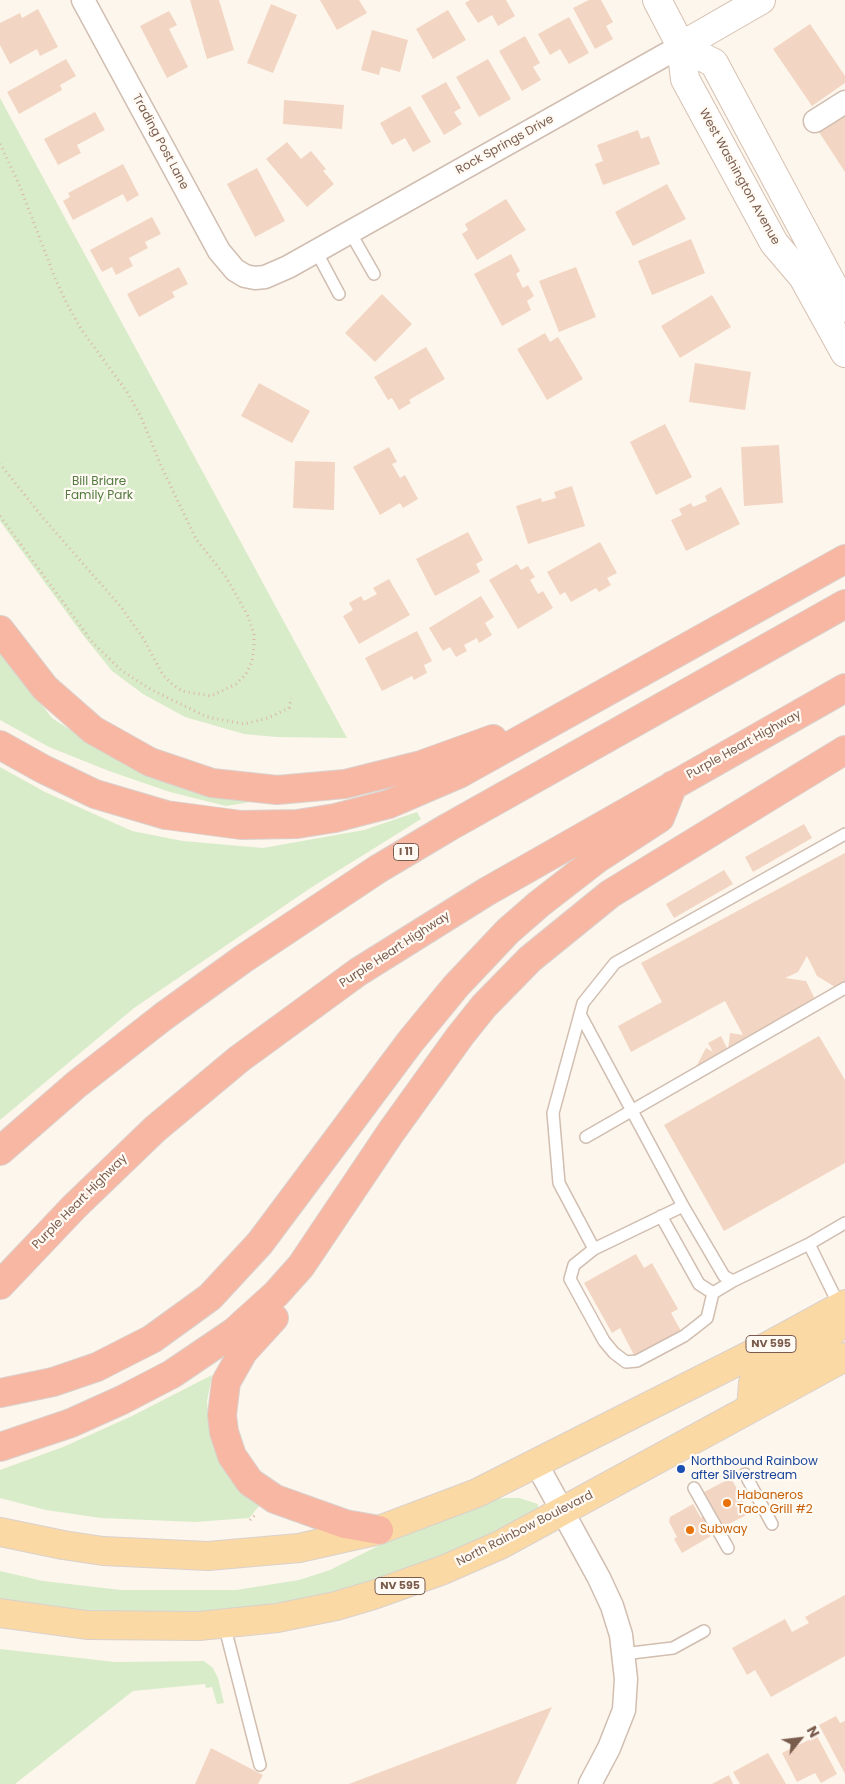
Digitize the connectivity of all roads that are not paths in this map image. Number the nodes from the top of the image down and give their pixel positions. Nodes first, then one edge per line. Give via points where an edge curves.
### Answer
1 (83, 0) edge
2 (656, 0) edge
3 (761, 0) edge
4 (681, 46) junction
5 (845, 102) edge
6 (815, 121) dead end
7 (350, 232) junction
8 (316, 252) junction
9 (374, 274) dead end
10 (245, 276) joint
11 (339, 294) dead end
12 (845, 308) edge
13 (845, 353) edge
14 (845, 559) edge
15 (845, 604) edge
16 (0, 630) edge
17 (622, 681) junction
18 (845, 688) edge
19 (0, 745) edge
20 (845, 750) edge
21 (673, 785) junction
22 (845, 834) edge
23 (845, 988) edge
24 (580, 1014) junction
25 (632, 1110) junction
26 (586, 1137) dead end
27 (0, 1151) edge
28 (353, 1190) junction
29 (683, 1206) junction
30 (661, 1216) junction
31 (845, 1223) edge
32 (809, 1244) junction
33 (594, 1249) junction
34 (733, 1281) junction
35 (0, 1286) edge
36 (713, 1293) junction
37 (842, 1305) edge
38 (845, 1357) edge
39 (0, 1393) edge
40 (750, 1408) junction
41 (0, 1447) edge
42 (536, 1463) junction
43 (745, 1474) dead end
44 (694, 1488) dead end
45 (563, 1511) junction
46 (772, 1524) dead end
47 (379, 1530) junction
48 (0, 1532) edge
49 (728, 1548) dead end
50 (0, 1613) edge
51 (224, 1624) junction
52 (704, 1630) dead end
53 (623, 1654) junction
54 (260, 1765) dead end
55 (590, 1784) edge

1 - 10 street, Trading Post Lane via 218,251 226,262
2 - 4 main road, West Washington Avenue
3 - 4 main road, Rock Springs Drive
4 - 7 street, Rock Springs Drive
4 - 12 main road via 714,63
4 - 13 main road, West Washington Avenue via 685,79 694,96 774,243 803,277
5 - 6 street
7 - 8 street, Rock Springs Drive
7 - 9 lane
8 - 10 street, Rock Springs Drive via 265,277
8 - 11 lane
14 - 17 highway
15 - 27 highway, I 11 via 378,869 164,1016 71,1089
16 - 17 highway via 45,688 106,739 182,774 212,783 261,789 336,786 422,765 480,745
17 - 19 highway via 475,766 424,791 362,812 298,824 223,824 148,811 78,786
18 - 21 highway, Purple Heart Highway
20 - 28 highway via 628,882 546,945 499,990 460,1036
21 - 35 highway, Purple Heart Highway via 419,932 277,1030 155,1130 74,1207
21 - 39 highway via 660,818 597,859 539,904 508,931 456,986 410,1042 256,1249 210,1297 152,1339 97,1367 54,1382
22 - 24 lane via 614,963 583,1003
23 - 25 lane
24 - 25 lane
24 - 33 lane via 553,1113 559,1183
25 - 26 lane
25 - 29 lane
28 - 41 highway via 301,1266 262,1307 219,1343 172,1374 105,1408
28 - 47 highway via 308,1280 237,1358 224,1390 222,1415 232,1456 245,1476 262,1491 279,1502 330,1520
29 - 30 lane
29 - 34 lane via 724,1276
30 - 33 lane
30 - 36 lane via 699,1284
31 - 32 lane
32 - 34 lane
32 - 37 lane
33 - 36 lane via 574,1265 570,1279 604,1341 626,1362 637,1361 697,1326 707,1318
34 - 36 lane
37 - 40 main road via 838,1325 827,1338 761,1375 753,1383
37 - 42 main road, NV 595
38 - 40 main road, North Rainbow Boulevard / NV 595
40 - 45 main road, North Rainbow Boulevard / NV 595
42 - 45 street
42 - 47 main road, NV 595 via 460,1500
43 - 46 lane
44 - 49 lane
45 - 51 main road, North Rainbow Boulevard / NV 595 via 500,1545 412,1582 336,1606
45 - 53 street via 612,1606
47 - 48 main road, NV 595 via 299,1548 208,1556 102,1551
50 - 51 main road, North Rainbow Boulevard / NV 595 via 47,1621 126,1627
51 - 54 lane
52 - 53 lane via 673,1648
53 - 55 street via 626,1679 624,1710

